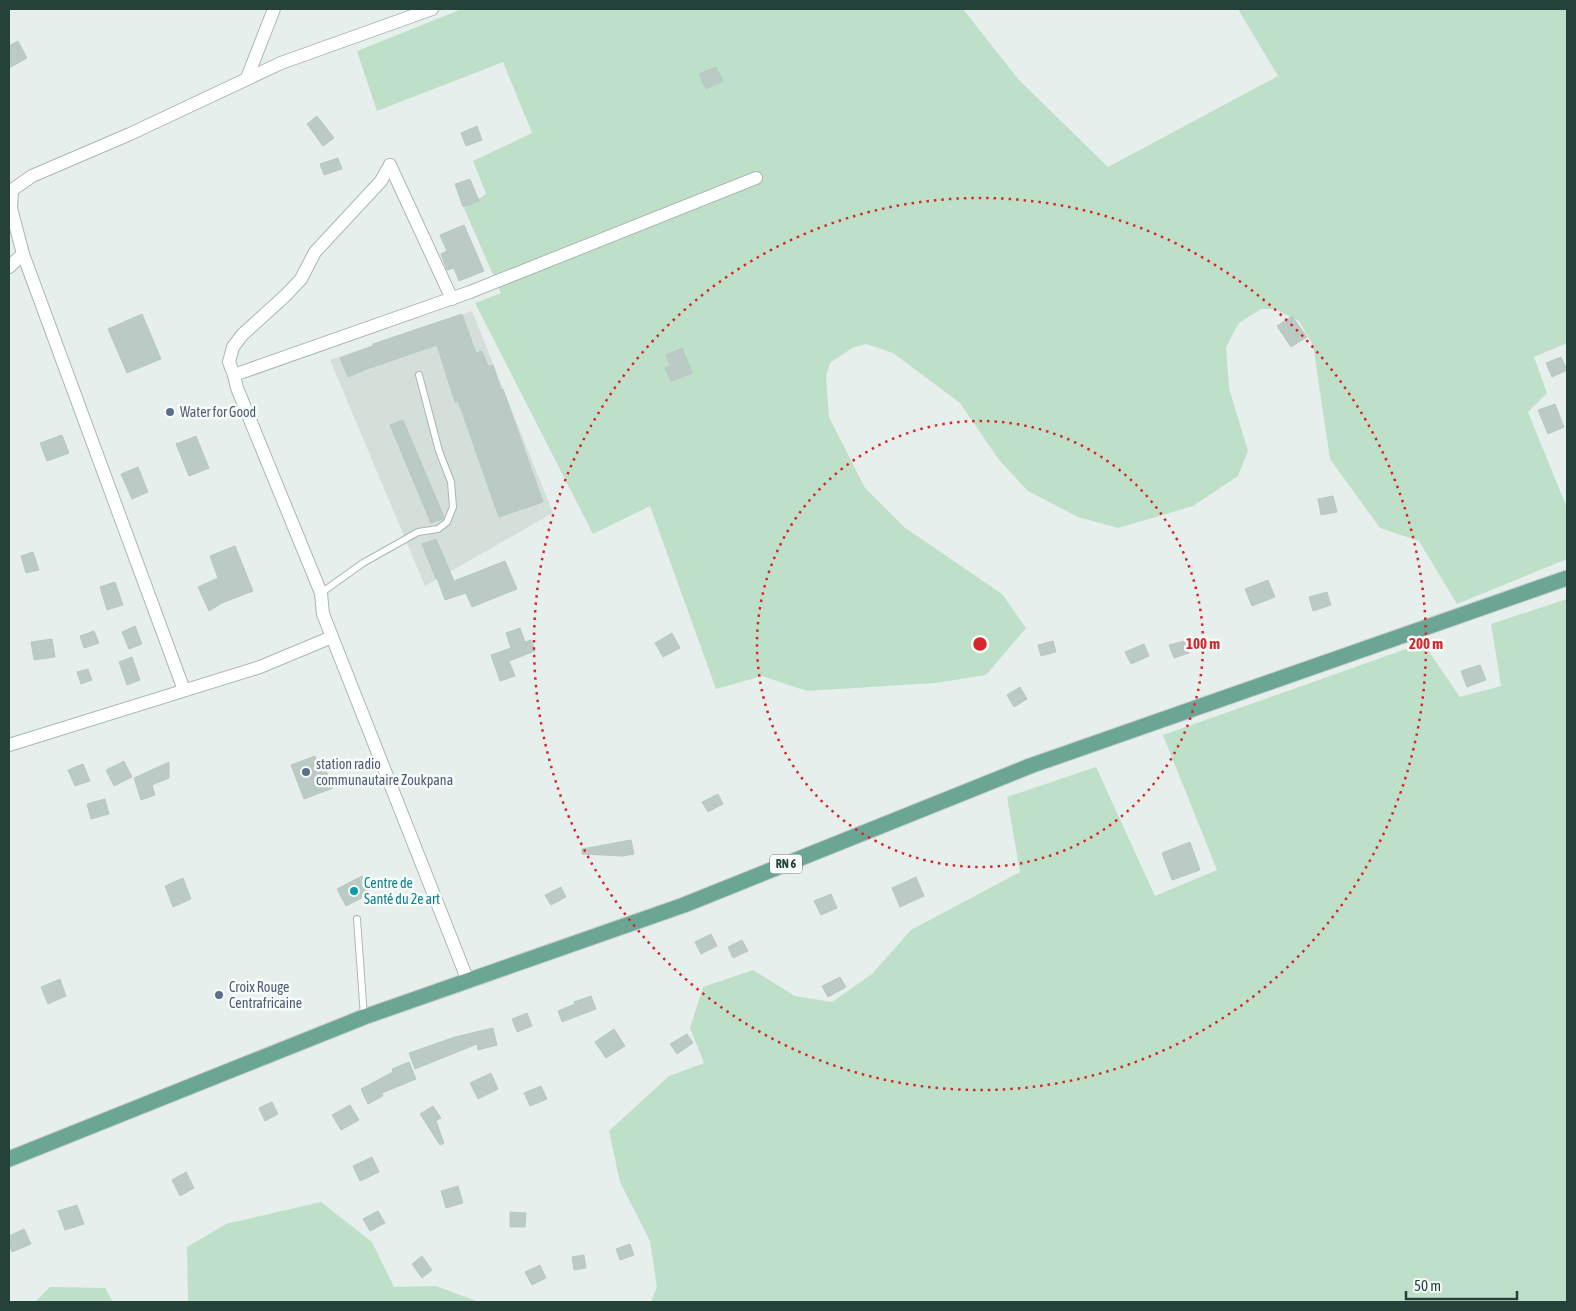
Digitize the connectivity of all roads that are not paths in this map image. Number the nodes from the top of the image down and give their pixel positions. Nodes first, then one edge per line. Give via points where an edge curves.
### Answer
1 (274, 9) edge
2 (432, 9) edge
3 (247, 78) junction
4 (756, 178) dead end
5 (23, 254) junction
6 (9, 267) edge
7 (452, 299) junction
8 (234, 375) junction
9 (419, 375) dead end
10 (1567, 578) edge
11 (320, 593) junction
12 (332, 637) junction
13 (184, 690) junction
14 (9, 745) edge
15 (357, 919) dead end
16 (468, 981) junction
17 (364, 1017) junction
18 (9, 1159) edge

1 - 3 street
2 - 3 street via 320,48
3 - 5 street via 32,176 12,190 11,208
4 - 7 street
5 - 6 street
5 - 13 street
7 - 8 street
7 - 8 street via 390,165 381,181 315,252 300,279 233,347 230,362
8 - 11 street
9 - 11 lane via 439,451 451,482 453,507 447,522 438,528 418,532 363,563
10 - 16 main road, RN 6 via 1030,766 684,906
11 - 12 street via 323,614
12 - 13 street via 260,666
12 - 16 street
13 - 14 street
15 - 17 lane
16 - 17 main road, RN 6
17 - 18 main road, RN 6

